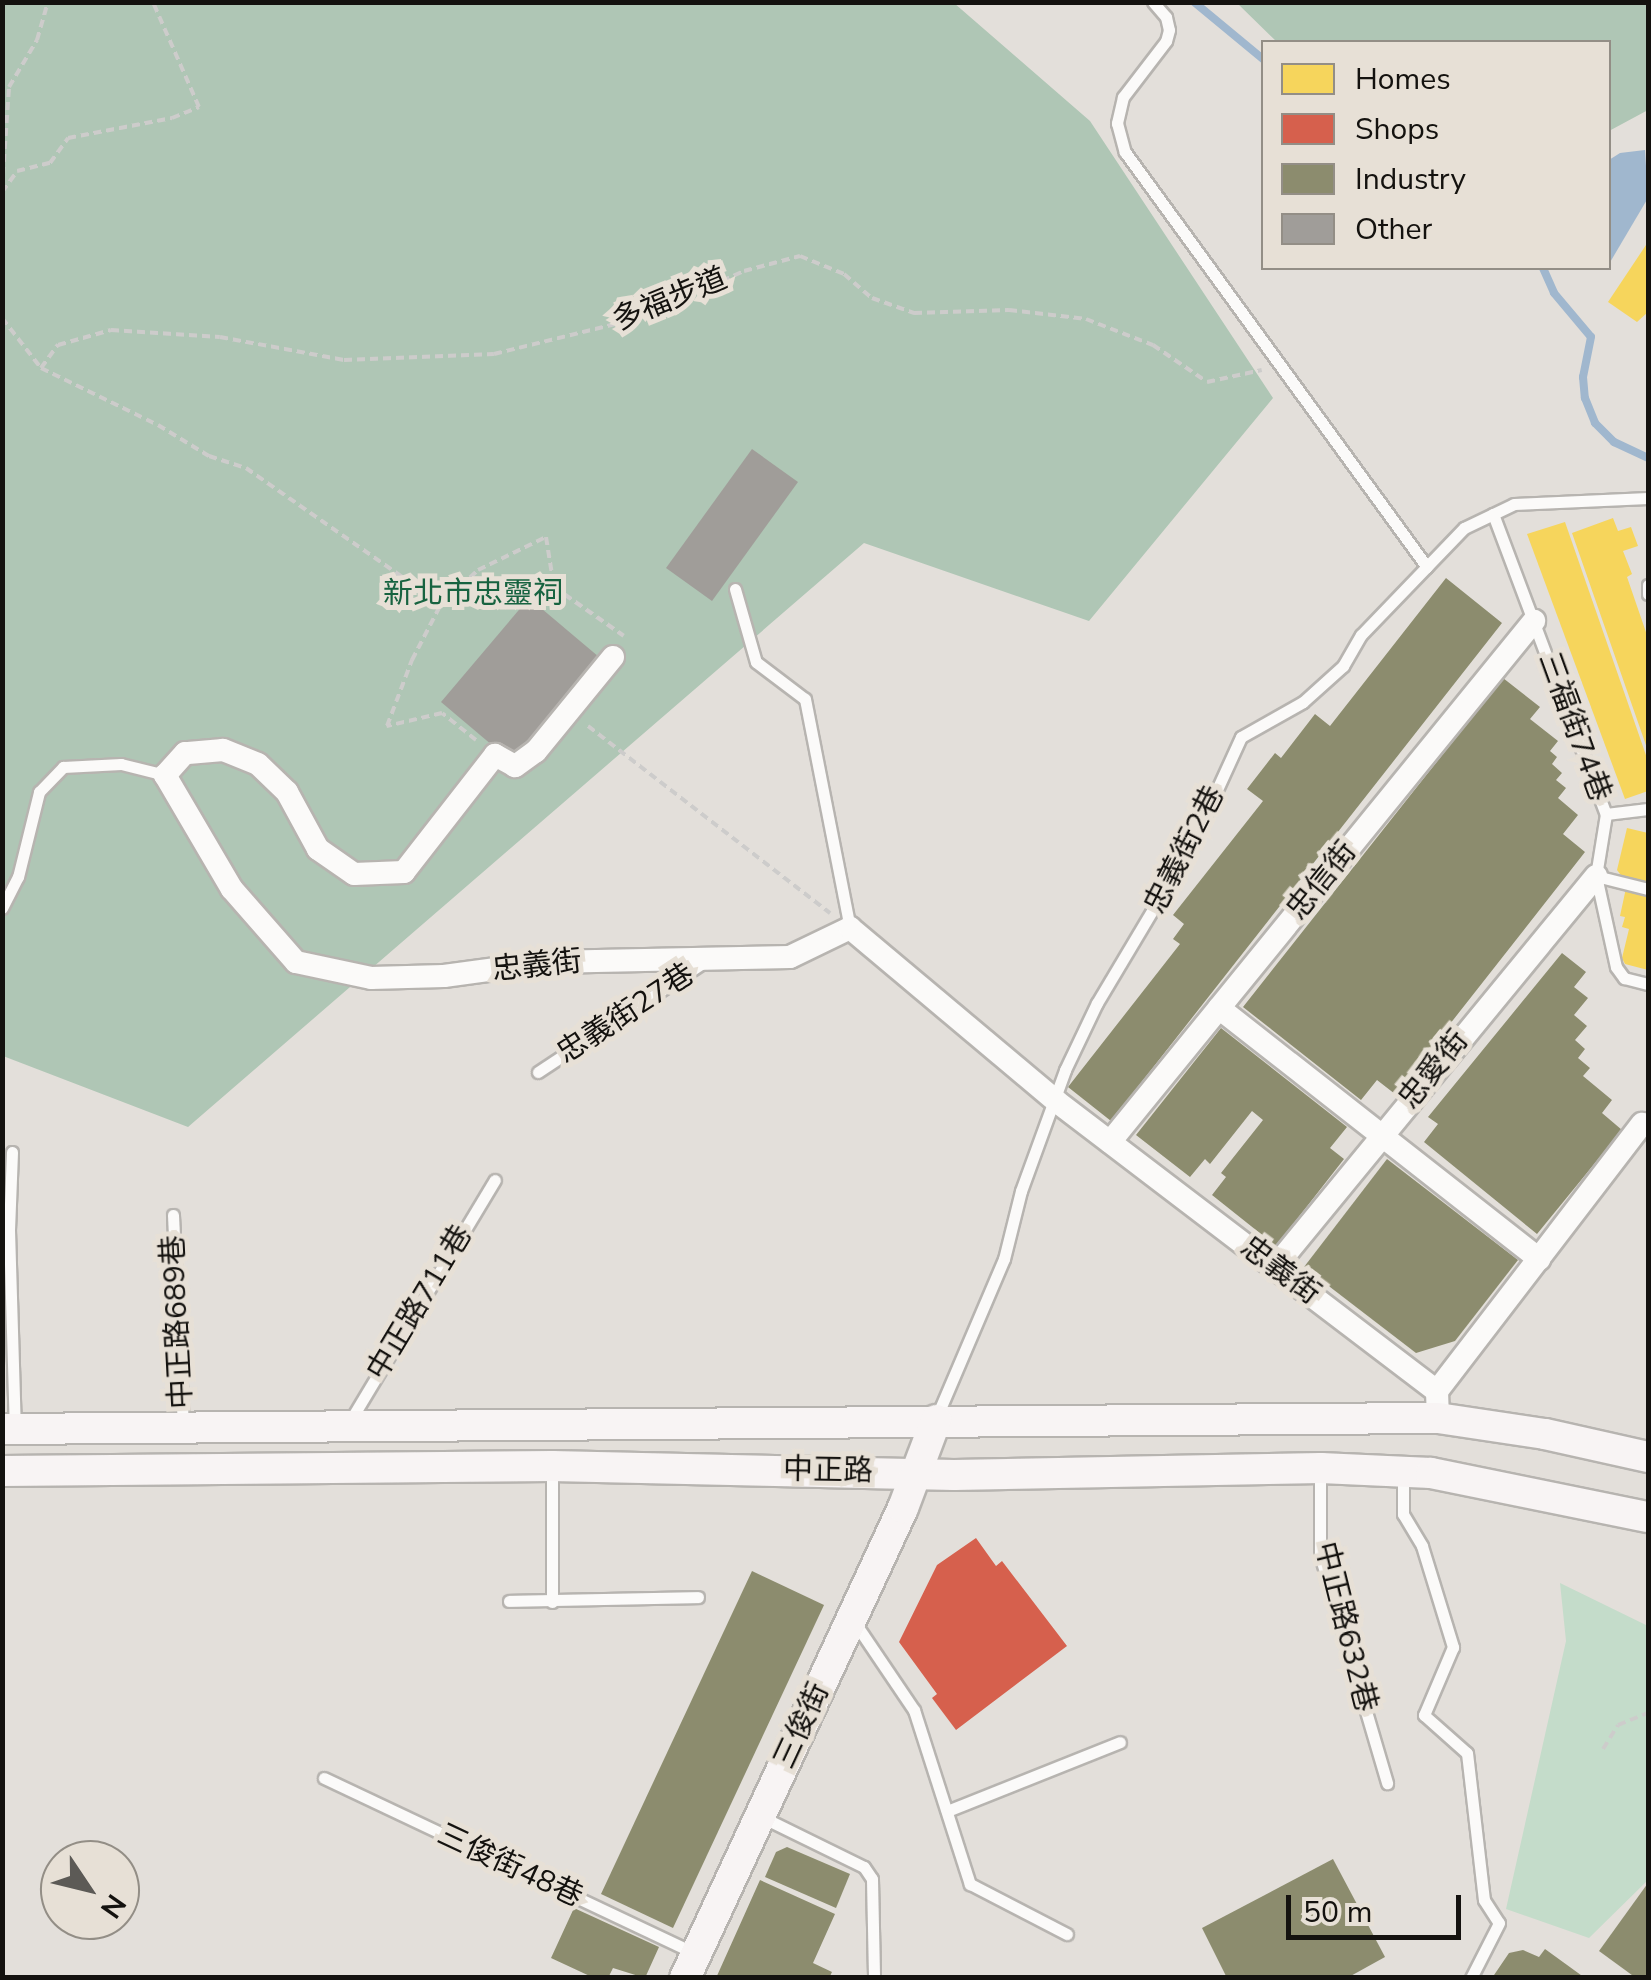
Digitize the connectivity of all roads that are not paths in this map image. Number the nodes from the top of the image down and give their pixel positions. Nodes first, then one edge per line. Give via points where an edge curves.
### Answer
1 (1153, 2) edge
2 (1648, 498) edge
3 (1493, 514) junction
4 (1427, 567) junction
5 (1648, 586) edge
6 (735, 589) dead end
7 (1648, 594) edge
8 (1534, 621) junction
9 (613, 657) road end
10 (165, 775) junction
11 (1648, 809) edge
12 (1606, 814) junction
13 (1596, 876) junction
14 (1648, 889) edge
15 (2, 908) edge
16 (850, 928) junction
17 (713, 956) junction
18 (1648, 984) edge
19 (1219, 1008) junction
20 (538, 1072) dead end
21 (1056, 1100) junction
22 (1642, 1124) dead end
23 (1382, 1136) junction
24 (1110, 1142) junction
25 (12, 1152) dead end
26 (494, 1180) dead end
27 (173, 1215) dead end
28 (1538, 1259) junction
29 (1274, 1267) junction
30 (1437, 1404) junction
31 (936, 1420) junction
32 (346, 1426) junction
33 (183, 1428) junction
34 (9, 1429) edge
35 (1648, 1457) edge
36 (552, 1466) junction
37 (1320, 1468) junction
38 (2, 1471) edge
39 (1417, 1472) junction
40 (918, 1474) junction
41 (1648, 1517) edge
42 (698, 1597) dead end
43 (509, 1601) dead end
44 (552, 1602) junction
45 (852, 1618) junction
46 (1120, 1742) dead end
47 (324, 1778) dead end
48 (1387, 1783) dead end
49 (947, 1811) junction
50 (760, 1816) junction
51 (1067, 1934) dead end
52 (690, 1966) edge
53 (874, 1978) edge
54 (1471, 1978) edge

1 - 4 lane via 1169,30 1123,98 1117,123 1125,152
2 - 3 lane, 忠義街2巷 via 1514,504
3 - 4 lane, 忠義街2巷 via 1464,528
3 - 8 lane, 三福街74巷
4 - 21 lane, 忠義街2巷 via 1361,635 1343,666 1303,702 1241,737 1172,882 1097,1004
5 - 7 lane
6 - 16 lane via 756,662 805,699
8 - 12 lane, 三福街74巷
8 - 19 street, 忠信街
9 - 10 street via 536,751 515,766 495,756 404,872 354,874 318,849 286,792 258,764 222,750 184,753
10 - 15 lane via 121,764 63,766 39,792 18,878
10 - 17 street, 忠義街 via 232,889 296,962 370,978
11 - 12 lane
12 - 13 lane, 三福街74巷
13 - 14 lane
13 - 18 lane, 三福街74巷 via 1616,967 1624,978
13 - 23 street, 忠愛街
16 - 17 street, 忠義街 via 790,957
16 - 21 street, 忠義街
17 - 20 lane, 忠義街27巷
19 - 23 street
19 - 24 street, 忠信街
21 - 24 street, 忠義街
21 - 31 lane, 忠義街2巷 via 1021,1190 1004,1259
22 - 28 street
23 - 28 street
23 - 29 street, 忠愛街
24 - 29 street, 忠義街
25 - 34 lane
26 - 32 lane, 中正路711巷
27 - 33 lane, 中正路689巷
28 - 30 street
29 - 30 street, 忠義街
30 - 31 main road, 中正路
30 - 35 main road, 中正路
30 - 39 main road
31 - 32 main road, 中正路
31 - 40 main road, 三俊街
32 - 33 main road, 中正路
33 - 34 main road, 中正路
36 - 38 main road, 中正路
36 - 40 main road, 中正路
36 - 44 lane
37 - 39 main road, 中正路
37 - 40 main road, 中正路
37 - 48 lane, 中正路632巷 via 1320,1556
39 - 41 main road, 中正路
39 - 54 lane via 1402,1514 1422,1546 1453,1647 1424,1715 1468,1753 1484,1900 1500,1923
40 - 45 main road, 三俊街
42 - 44 lane
43 - 44 lane
45 - 49 lane via 914,1710
45 - 50 main road, 三俊街
46 - 49 lane
47 - 52 lane, 三俊街48巷
49 - 51 lane via 970,1884
50 - 52 main road, 三俊街
50 - 53 lane via 864,1867 872,1879

